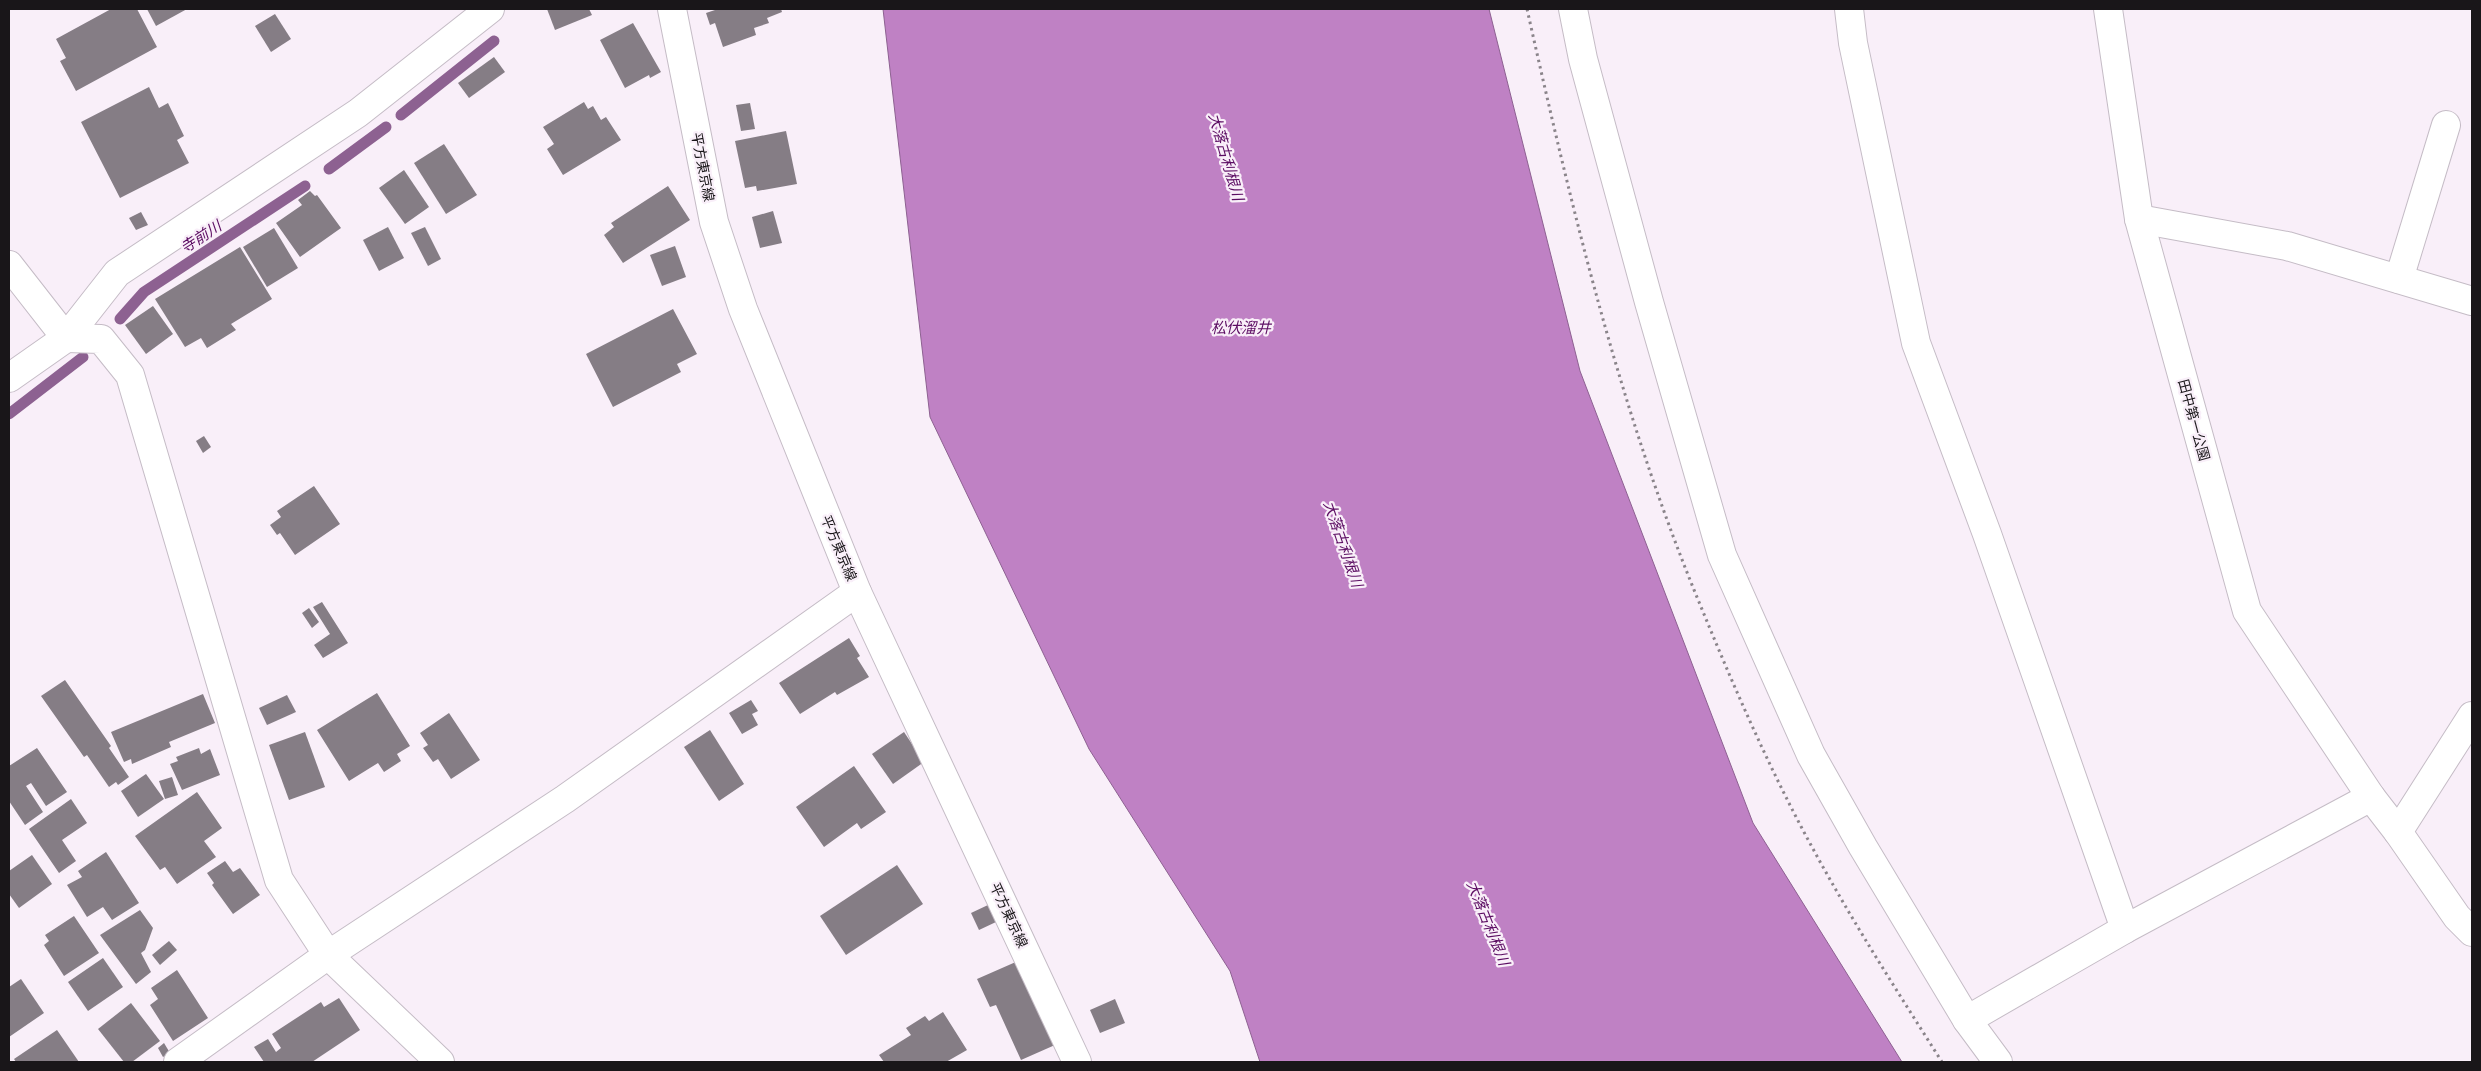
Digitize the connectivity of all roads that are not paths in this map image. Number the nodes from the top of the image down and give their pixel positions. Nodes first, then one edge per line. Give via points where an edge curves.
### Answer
1 (490, 9) edge
2 (672, 9) edge
3 (1574, 9) edge
4 (1848, 9) edge
5 (2108, 9) edge
6 (2446, 125) dead end
7 (2139, 219) junction
8 (9, 265) edge
9 (2399, 279) junction
10 (2472, 300) edge
11 (66, 338) junction
12 (9, 378) edge
13 (858, 592) junction
14 (2472, 716) edge
15 (2371, 796) junction
16 (2398, 832) junction
17 (2125, 929) junction
18 (2472, 932) edge
19 (328, 955) junction
20 (1967, 1020) junction
21 (178, 1062) edge
22 (440, 1062) edge
23 (1077, 1062) edge
24 (1998, 1062) edge

1 - 11 street via 358,113 117,273
2 - 13 street, 平方東京線 via 714,222 743,309 806,471
3 - 20 street via 1583,59 1722,555 1811,755
4 - 17 street via 1916,343 1987,534
5 - 7 street, 田中第一公園
6 - 9 street
7 - 9 street via 2288,246
7 - 15 street, 田中第一公園 via 2247,611
8 - 11 street
9 - 10 street
11 - 12 street
11 - 19 street via 101,339 130,375 279,880
13 - 19 street via 565,799
13 - 23 street, 平方東京線
14 - 16 street
15 - 16 street, 田中第一公園
15 - 17 street
16 - 18 street, 田中第一公園 via 2457,917
17 - 20 street
19 - 21 street
19 - 22 street
20 - 24 street

